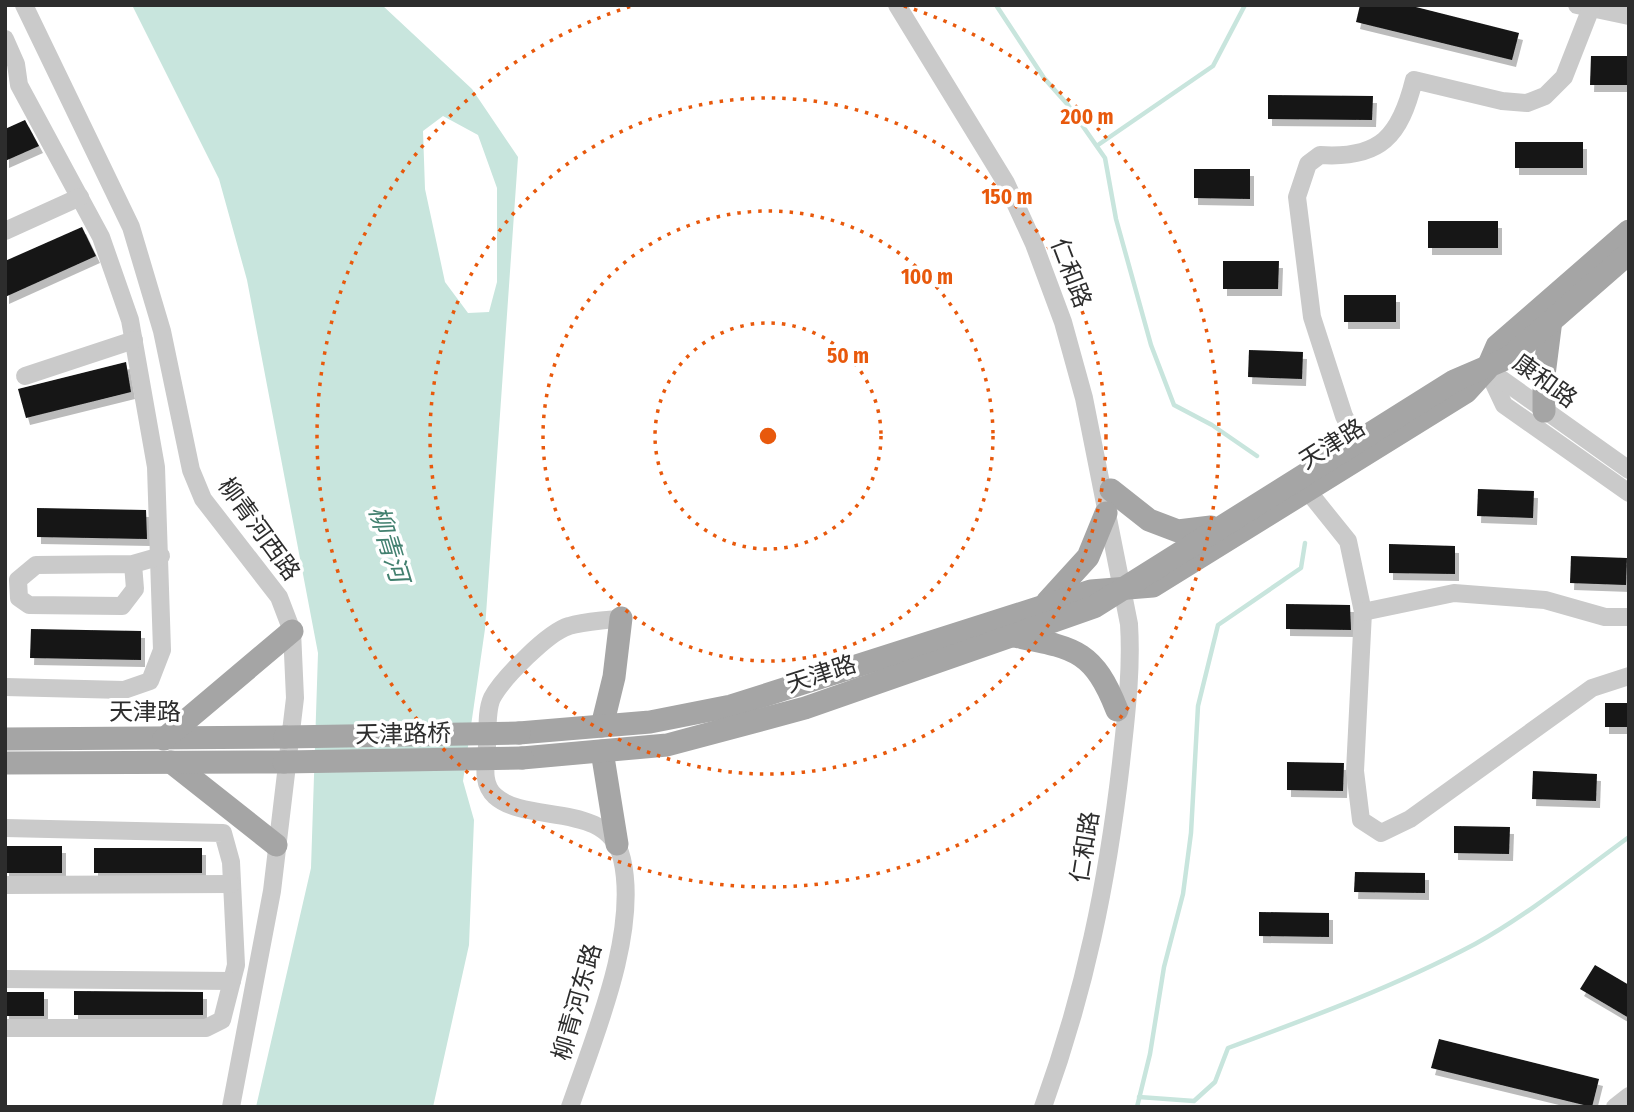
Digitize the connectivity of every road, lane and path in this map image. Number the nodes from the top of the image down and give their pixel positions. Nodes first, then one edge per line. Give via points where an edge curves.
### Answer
1 (24, 5) edge
2 (897, 5) edge
3 (907, 5) edge
4 (1584, 7) edge
5 (1629, 16) edge
6 (40, 37) junction
7 (8, 44) edge
8 (12, 90) edge
9 (80, 197) junction
10 (5, 231) edge
11 (1629, 231) edge
12 (1629, 253) edge
13 (1551, 320) junction
14 (134, 340) junction
15 (1488, 369) junction
16 (25, 376) dead end
17 (1544, 411) junction
18 (1357, 441) junction
19 (1629, 470) edge
20 (1111, 490) junction
21 (1307, 491) junction
22 (1629, 493) edge
23 (1106, 513) junction
24 (1217, 527) junction
25 (161, 556) junction
26 (133, 564) junction
27 (1122, 587) junction
28 (1041, 607) junction
29 (1363, 612) junction
30 (1629, 617) edge
31 (621, 618) joint
32 (292, 631) junction
33 (1010, 636) junction
34 (1629, 676) edge
35 (5, 687) edge
36 (1117, 710) junction
37 (602, 726) junction
38 (519, 733) joint
39 (285, 737) joint
40 (5, 739) edge
41 (164, 739) junction
42 (602, 751) junction
43 (522, 758) joint
44 (171, 762) junction
45 (284, 762) joint
46 (5, 763) edge
47 (5, 828) edge
48 (617, 844) junction
49 (276, 845) junction
50 (232, 884) junction
51 (5, 885) edge
52 (5, 979) edge
53 (232, 981) junction
54 (5, 1028) edge
55 (1629, 1096) edge
56 (230, 1107) edge
57 (570, 1107) edge
58 (1034, 1107) edge
59 (1043, 1107) edge
60 (1615, 1107) edge

1 - 6 street, 柳青河西路
2 - 23 street, 仁和路 via 1006,183 1034,244 1070,347
3 - 20 street, 仁和路 via 1013,179 1042,241 1071,319
4 - 5 street
4 - 18 street via 1564,77 1545,96 1527,103 1503,101 1414,80 1405,114 1391,136 1372,148 1344,157 1320,155 1308,164 1297,197 1312,317 1344,416
6 - 7 street
6 - 32 street, 柳青河西路 via 131,227 162,331 191,470 203,499 279,597
7 - 8 street via 16,64
8 - 9 street
9 - 10 street
9 - 14 street via 101,237
11 - 15 main road, 天津路 via 1497,346
12 - 13 main road, 天津路
13 - 15 main road, 天津路 via 1510,357
13 - 17 main road
14 - 16 street
14 - 25 street via 156,467
15 - 17 street, 康和路
15 - 18 main road, 天津路 via 1454,381
15 - 21 main road, 天津路 via 1466,392
15 - 22 street, 康和路 via 1504,405
17 - 19 street, 康和路
18 - 24 main road, 天津路
20 - 24 main road via 1149,520 1178,531
20 - 27 street, 仁和路 via 1122,545
21 - 27 main road, 天津路 via 1153,586
21 - 29 street via 1348,541
23 - 27 street, 仁和路
23 - 28 main road via 1088,556
24 - 27 main road, 天津路
25 - 26 street
25 - 35 street via 162,650 150,681 124,690
26 - 26 street via 135,589 122,606 29,605 19,597 18,580 36,565
27 - 28 main road, 天津路 via 1091,591
27 - 33 main road, 天津路 via 1094,607
27 - 36 street, 仁和路 via 1123,655
27 - 59 street, 仁和路 via 1131,655 1114,826 1093,946 1070,1033
28 - 37 main road, 天津路 via 731,706
29 - 30 street via 1454,593 1545,600 1605,617
29 - 34 street via 1355,771 1362,820 1381,833 1410,819 1592,688
31 - 37 main road
31 - 48 street via 566,626 505,680 491,700 485,779 493,795 506,804 572,816 597,827
32 - 41 main road
32 - 49 street, 柳青河西路 via 295,698
33 - 36 main road via 1056,644 1084,657 1105,678
33 - 42 main road, 天津路 via 805,708 667,745
36 - 58 street, 仁和路 via 1106,825 1085,944 1062,1030
37 - 38 main road, 天津路
38 - 39 main road, 天津路桥, bridge
39 - 41 main road, 天津路
40 - 41 main road, 天津路
42 - 43 main road, 天津路
42 - 48 main road
43 - 45 main road, 天津路桥, bridge
44 - 45 main road, 天津路
44 - 46 main road, 天津路
44 - 49 main road
47 - 50 street via 223,833 232,862
48 - 57 street, 柳青河东路 via 624,888 615,977
49 - 56 street, 柳青河西路 via 272,891
50 - 51 street
50 - 53 street via 236,965
52 - 53 street
53 - 54 street via 222,1020 206,1028
55 - 60 street

